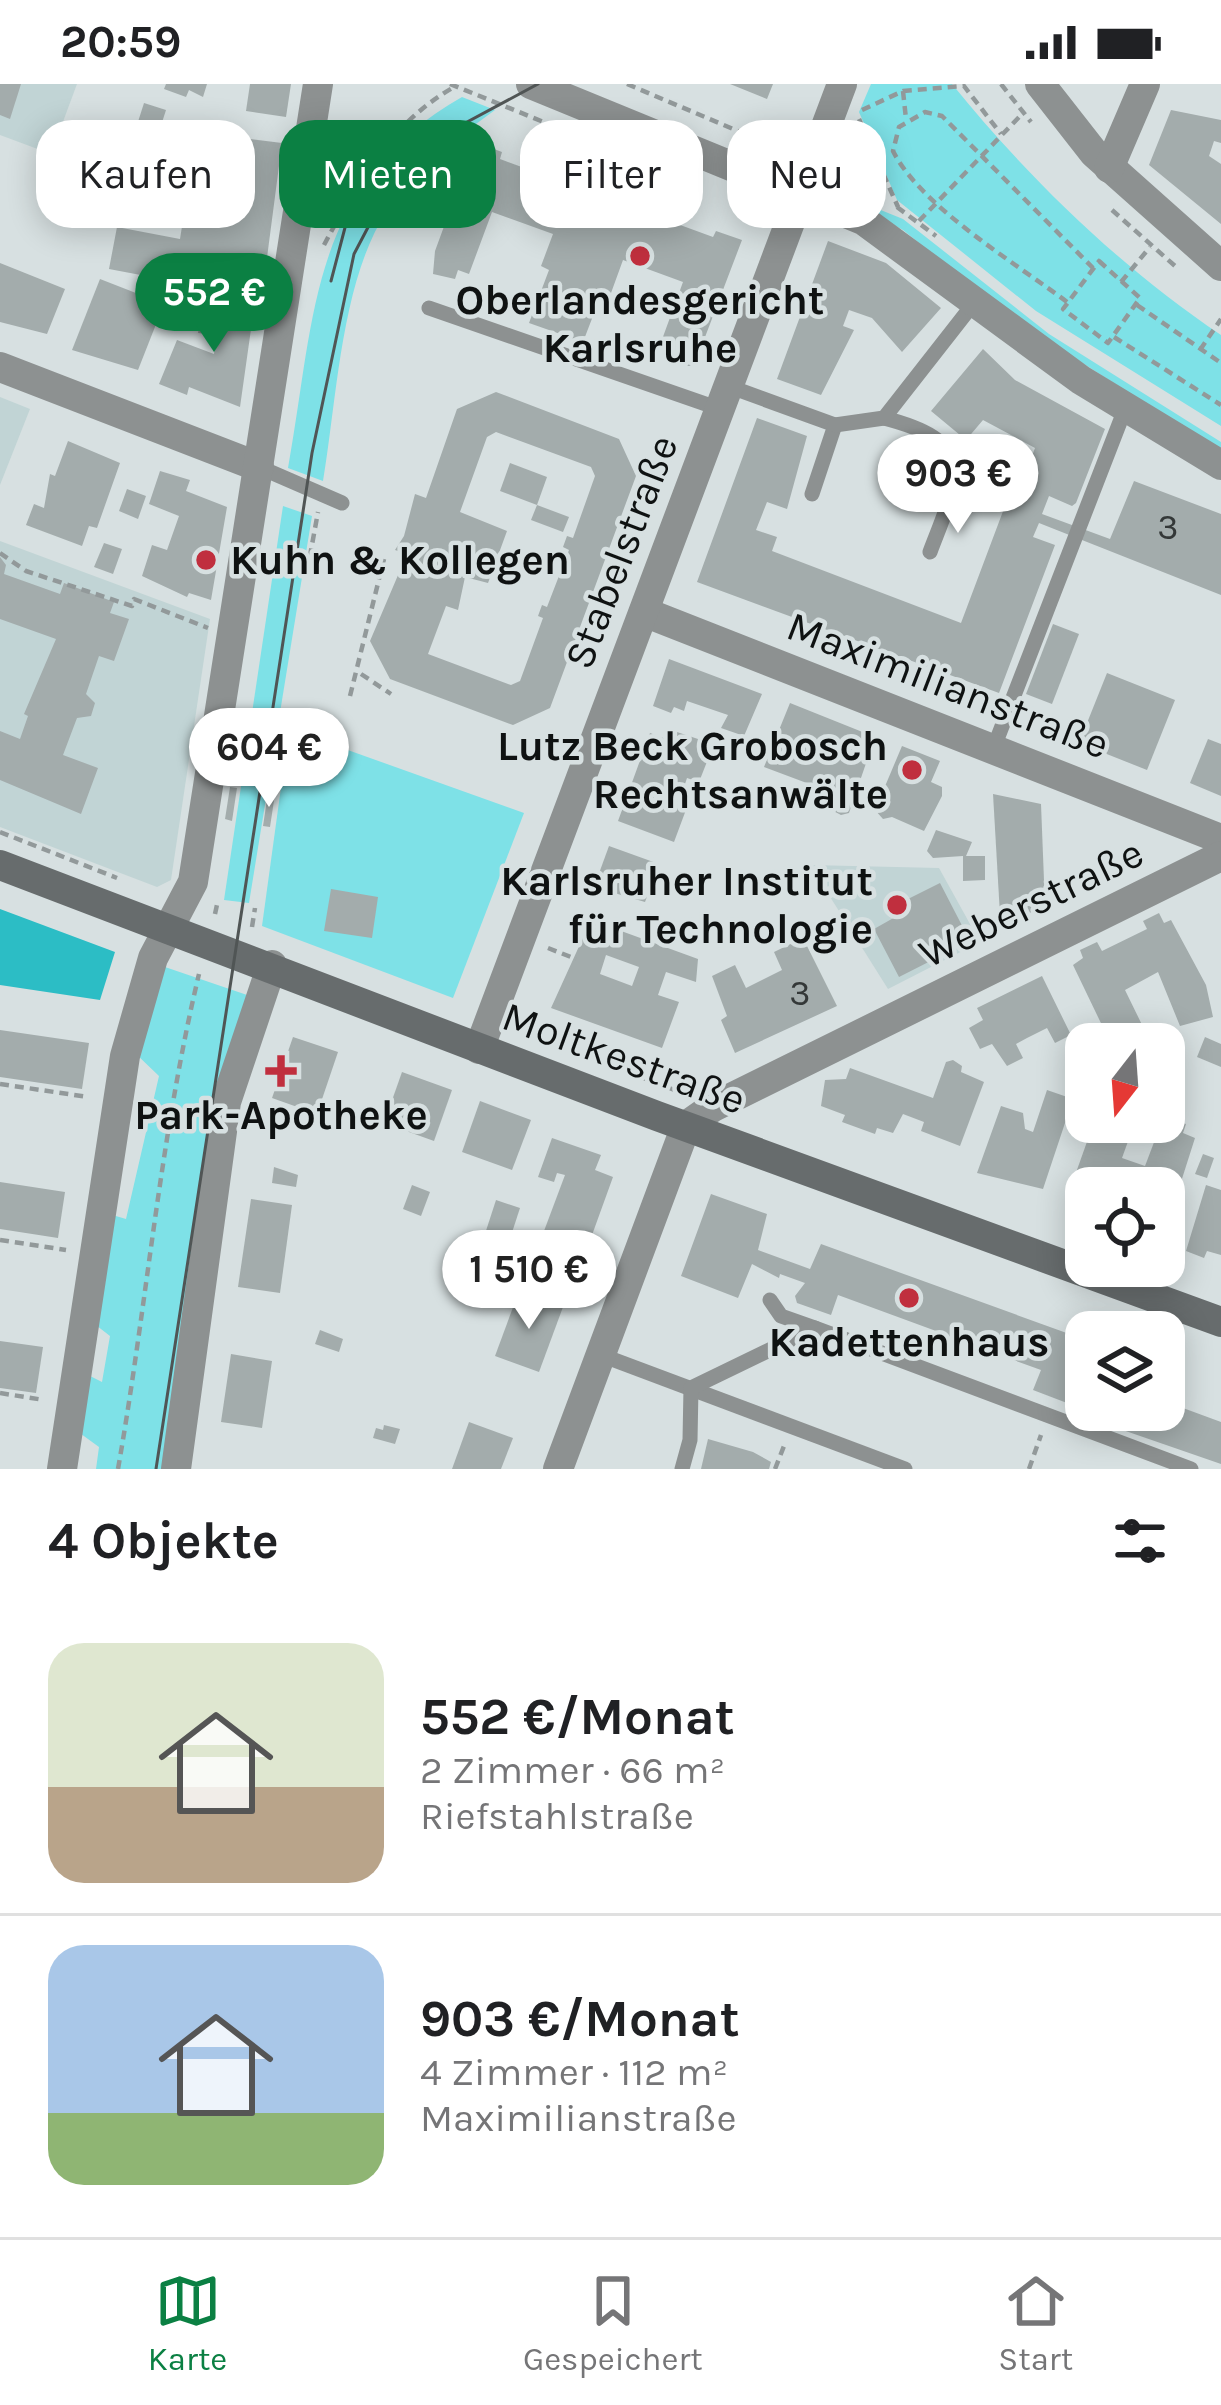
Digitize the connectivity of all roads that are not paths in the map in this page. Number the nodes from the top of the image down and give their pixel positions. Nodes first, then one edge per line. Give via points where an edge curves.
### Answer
1 (318, 84) edge
2 (531, 84) edge
3 (1040, 84) edge
4 (1144, 84) edge
5 (727, 152) edge
6 (1109, 168) junction
7 (789, 228) edge
8 (878, 228) edge
9 (1221, 266) edge
10 (974, 303) junction
11 (429, 308) dead end
12 (0, 367) edge
13 (724, 398) junction
14 (1125, 409) junction
15 (884, 418) junction
16 (835, 425) junction
17 (1221, 465) edge
18 (259, 466) junction
19 (812, 494) dead end
20 (342, 503) dead end
21 (930, 552) dead end
22 (644, 612) junction
23 (994, 747) junction
24 (1221, 839) edge
25 (1221, 856) edge
26 (0, 865) edge
27 (167, 926) junction
28 (272, 965) junction
29 (479, 1049) junction
30 (686, 1126) junction
31 (770, 1300) dead end
32 (1221, 1322) edge
33 (814, 1328) junction
34 (601, 1354) junction
35 (691, 1388) junction
36 (62, 1469) edge
37 (176, 1469) edge
38 (559, 1469) edge
39 (682, 1469) edge
40 (905, 1469) edge
41 (1191, 1469) edge

1 - 18 street
2 - 5 street
3 - 6 street
4 - 6 street
6 - 9 street
7 - 13 street, Stabelstraße
8 - 10 street
10 - 14 street
10 - 15 lane
11 - 13 lane
12 - 18 street
13 - 16 lane
13 - 22 street, Stabelstraße
14 - 17 street
14 - 23 lane
15 - 16 lane
15 - 21 lane via 929,435 957,464
16 - 19 lane
18 - 20 lane
18 - 27 street via 193,882
22 - 23 street, Maximilianstraße
22 - 29 street, Stabelstraße
23 - 24 street, Maximilianstraße
25 - 30 street, Weberstraße
26 - 27 main road, Moltkestraße
27 - 28 main road, Moltkestraße
27 - 36 street via 125,1056
28 - 29 main road, Moltkestraße
28 - 37 street via 226,1102
29 - 30 main road, Moltkestraße
30 - 32 main road, Moltkestraße
30 - 34 street
31 - 33 lane via 781,1316
33 - 35 lane
33 - 41 lane
34 - 35 lane
34 - 38 street
35 - 39 lane
35 - 40 lane

